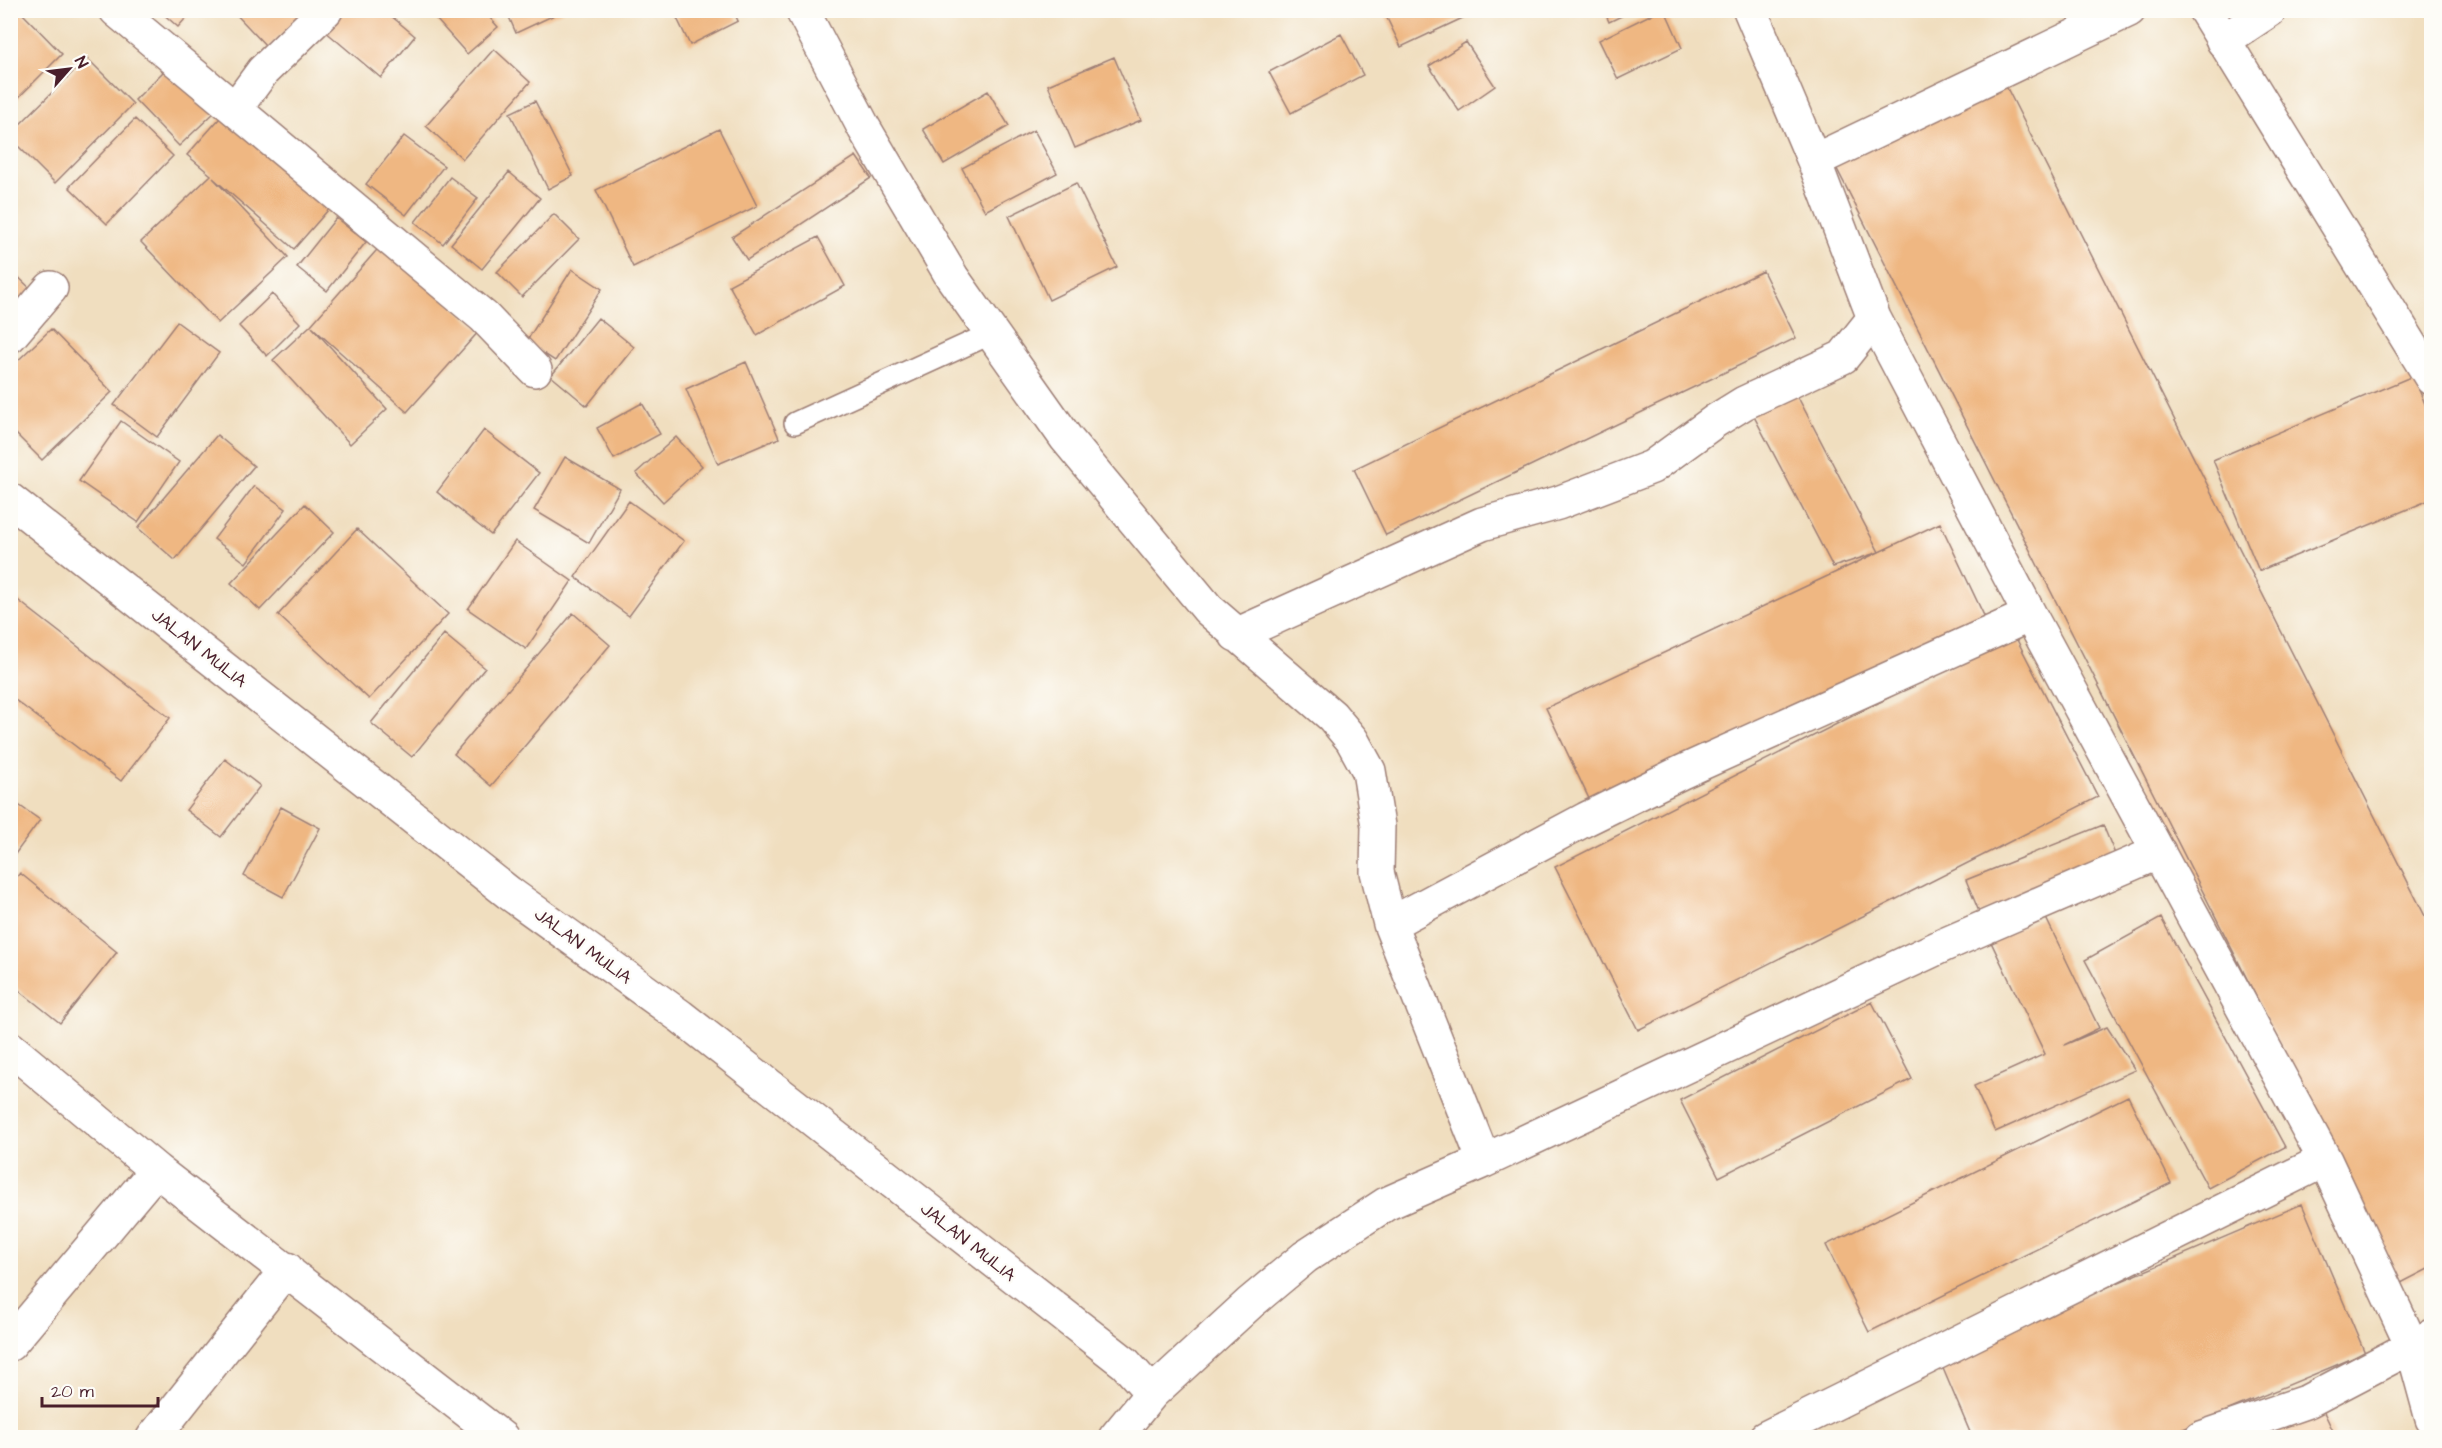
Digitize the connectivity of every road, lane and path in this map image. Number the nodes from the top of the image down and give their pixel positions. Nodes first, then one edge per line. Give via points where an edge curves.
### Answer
1 (116, 10) edge
2 (326, 10) edge
3 (802, 10) edge
4 (1750, 10) edge
5 (2129, 10) edge
6 (2205, 10) edge
7 (2270, 10) edge
8 (2223, 41) junction
9 (235, 109) junction
10 (1814, 161) junction
11 (51, 288) dead end
12 (1874, 318) junction
13 (992, 333) junction
14 (10, 336) edge
15 (535, 370) dead end
16 (2432, 379) edge
17 (795, 423) dead end
18 (10, 500) edge
19 (2030, 615) junction
20 (1236, 635) junction
21 (2159, 852) junction
22 (1390, 924) junction
23 (10, 1048) edge
24 (2325, 1160) junction
25 (1484, 1161) junction
26 (156, 1170) junction
27 (287, 1269) junction
28 (2422, 1341) edge
29 (10, 1344) edge
30 (1152, 1393) junction
31 (2432, 1419) edge
32 (153, 1437) edge
33 (502, 1437) edge
34 (1115, 1437) edge
35 (1765, 1437) edge
36 (2201, 1437) edge

1 - 9 street
2 - 9 street via 263,71
3 - 13 street via 864,128 952,277
4 - 10 street
5 - 10 street
6 - 8 street
7 - 8 street
8 - 16 street
9 - 15 street via 484,317
10 - 12 street
11 - 14 street
12 - 19 street
12 - 20 street via 1843,357 1744,403 1652,467 1558,503 1482,524
13 - 17 lane
13 - 20 street via 1066,438 1208,609
18 - 30 street, JALAN MULIA via 509,893 680,1016 1125,1363
19 - 21 street
19 - 22 street via 1682,772
20 - 22 street via 1332,716 1352,740 1369,771 1378,826 1377,872
21 - 24 street
21 - 25 street via 1946,944
22 - 25 street
23 - 26 street
24 - 28 street
24 - 35 street
25 - 30 street via 1386,1204 1305,1257
26 - 27 street
26 - 29 street
27 - 32 street
27 - 33 street
28 - 31 street
28 - 36 street via 2307,1401
30 - 34 street

